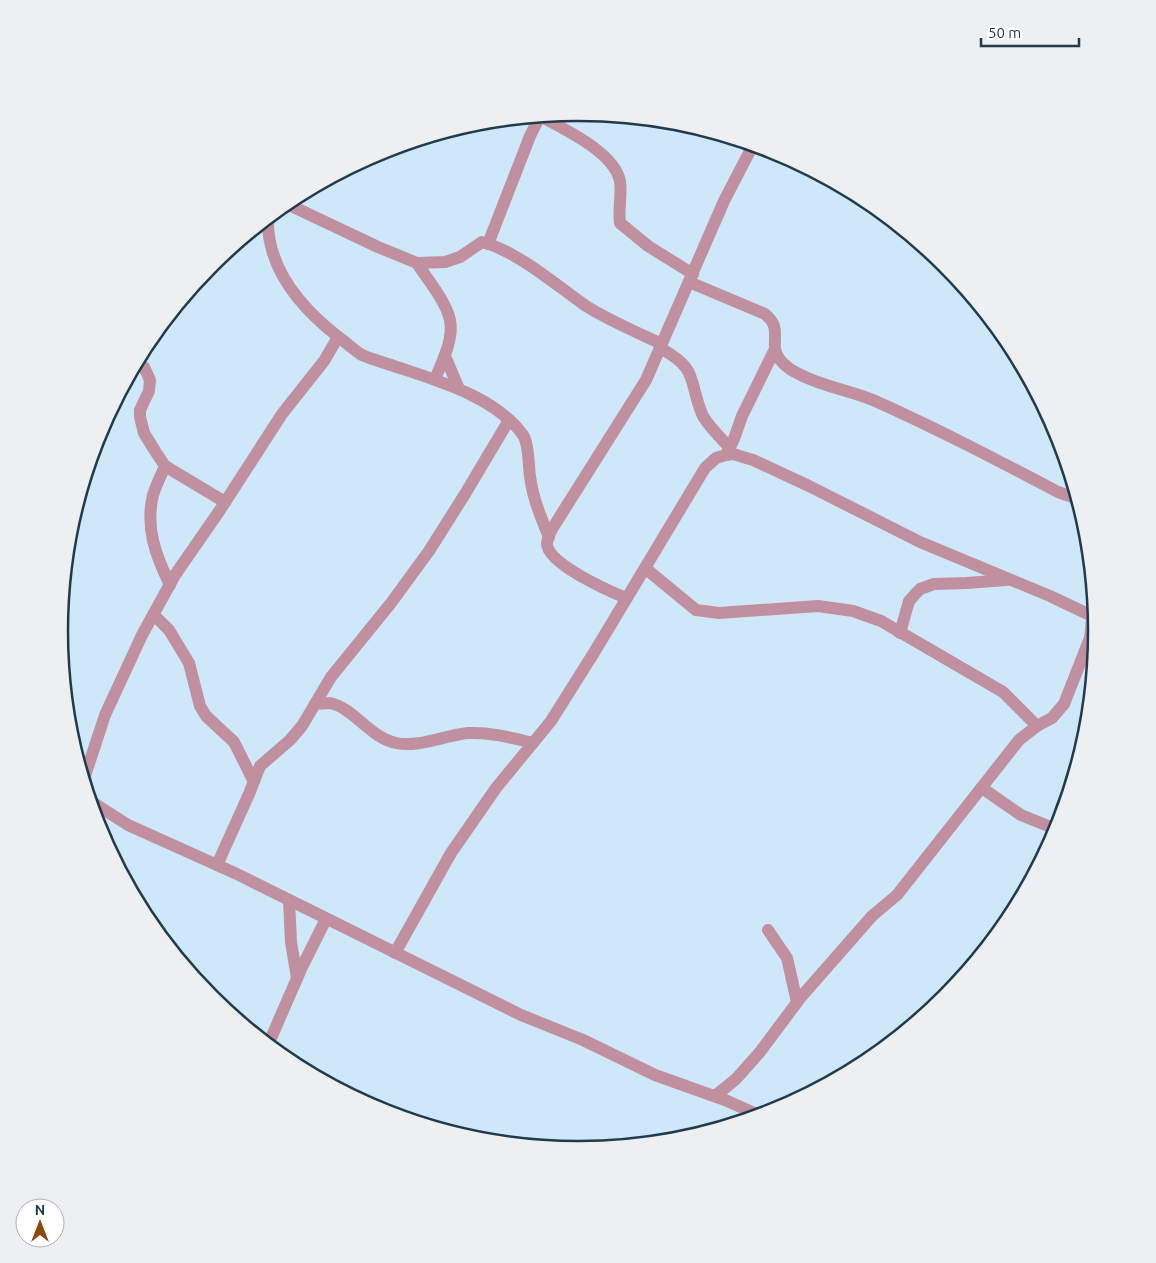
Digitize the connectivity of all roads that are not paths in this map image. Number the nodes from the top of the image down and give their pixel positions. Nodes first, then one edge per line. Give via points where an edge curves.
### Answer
1 (550, 122) edge
2 (537, 123) edge
3 (750, 151) edge
4 (294, 207) edge
5 (268, 225) edge
6 (488, 244) junction
7 (417, 263) junction
8 (691, 278) junction
9 (338, 337) junction
10 (661, 346) junction
11 (775, 349) junction
12 (445, 356) junction
13 (142, 366) edge
14 (434, 379) junction
15 (459, 389) junction
16 (509, 420) junction
17 (728, 451) junction
18 (165, 466) junction
19 (1070, 496) edge
20 (225, 502) junction
21 (549, 537) junction
22 (646, 568) junction
23 (1008, 580) junction
24 (170, 585) junction
25 (626, 598) junction
26 (1087, 606) edge
27 (154, 615) junction
28 (900, 633) junction
29 (1088, 644) edge
30 (315, 704) junction
31 (1037, 726) junction
32 (533, 743) junction
33 (87, 770) edge
34 (254, 780) junction
35 (982, 788) junction
36 (99, 806) edge
37 (1050, 827) edge
38 (217, 865) junction
39 (289, 901) junction
40 (326, 919) junction
41 (768, 930) dead end
42 (395, 953) junction
43 (297, 978) junction
44 (797, 1002) junction
45 (270, 1039) edge
46 (736, 1078) junction
47 (715, 1096) junction
48 (734, 1104) junction
49 (751, 1112) edge

1 - 8 street via 603,155 614,166 620,178 620,223
2 - 6 street
3 - 8 street
4 - 7 street
5 - 9 street via 275,262 289,287 316,320
6 - 7 street via 482,242 460,257 445,262
6 - 10 street via 521,260 588,307
7 - 12 street via 450,320
8 - 10 street
8 - 11 street via 771,319 775,328
9 - 14 street via 362,355
9 - 20 street via 324,361 282,414
10 - 17 street via 684,363 692,376 703,416
10 - 21 street via 646,380
11 - 17 street
11 - 19 street via 779,358 797,373 870,399
12 - 14 street
12 - 15 street
13 - 18 street via 150,380 149,391 140,410 144,433
14 - 15 street
15 - 16 street
16 - 21 street via 525,437 536,506
16 - 30 street via 429,551 331,678
17 - 22 street via 705,468
17 - 23 street
18 - 20 street
18 - 24 street via 153,494 149,517 158,561
20 - 24 street
21 - 25 street via 547,544 552,556
22 - 25 street
22 - 28 street via 696,610 719,613 818,606 853,611 881,621
23 - 26 street
23 - 28 street via 934,584 920,589 909,601
24 - 27 street
25 - 32 street via 551,721
27 - 33 street via 106,715
27 - 34 street via 169,630 189,663 200,706 206,716 234,742
28 - 31 street via 1003,692
29 - 31 street via 1064,704 1052,718
30 - 32 street via 329,703 342,708 377,736 396,743 468,733 496,734
30 - 34 street via 290,740 260,766
31 - 35 street via 1020,740
32 - 42 street via 496,788 451,853
34 - 38 street
35 - 37 street via 1021,815
35 - 44 street via 897,895 872,916
36 - 38 street via 128,825
38 - 39 street
39 - 40 street
39 - 43 street
40 - 42 street
40 - 43 street
41 - 44 street via 787,958
42 - 47 street via 654,1075
43 - 45 street
44 - 46 street
46 - 47 street
46 - 48 street
47 - 48 street
48 - 49 street

